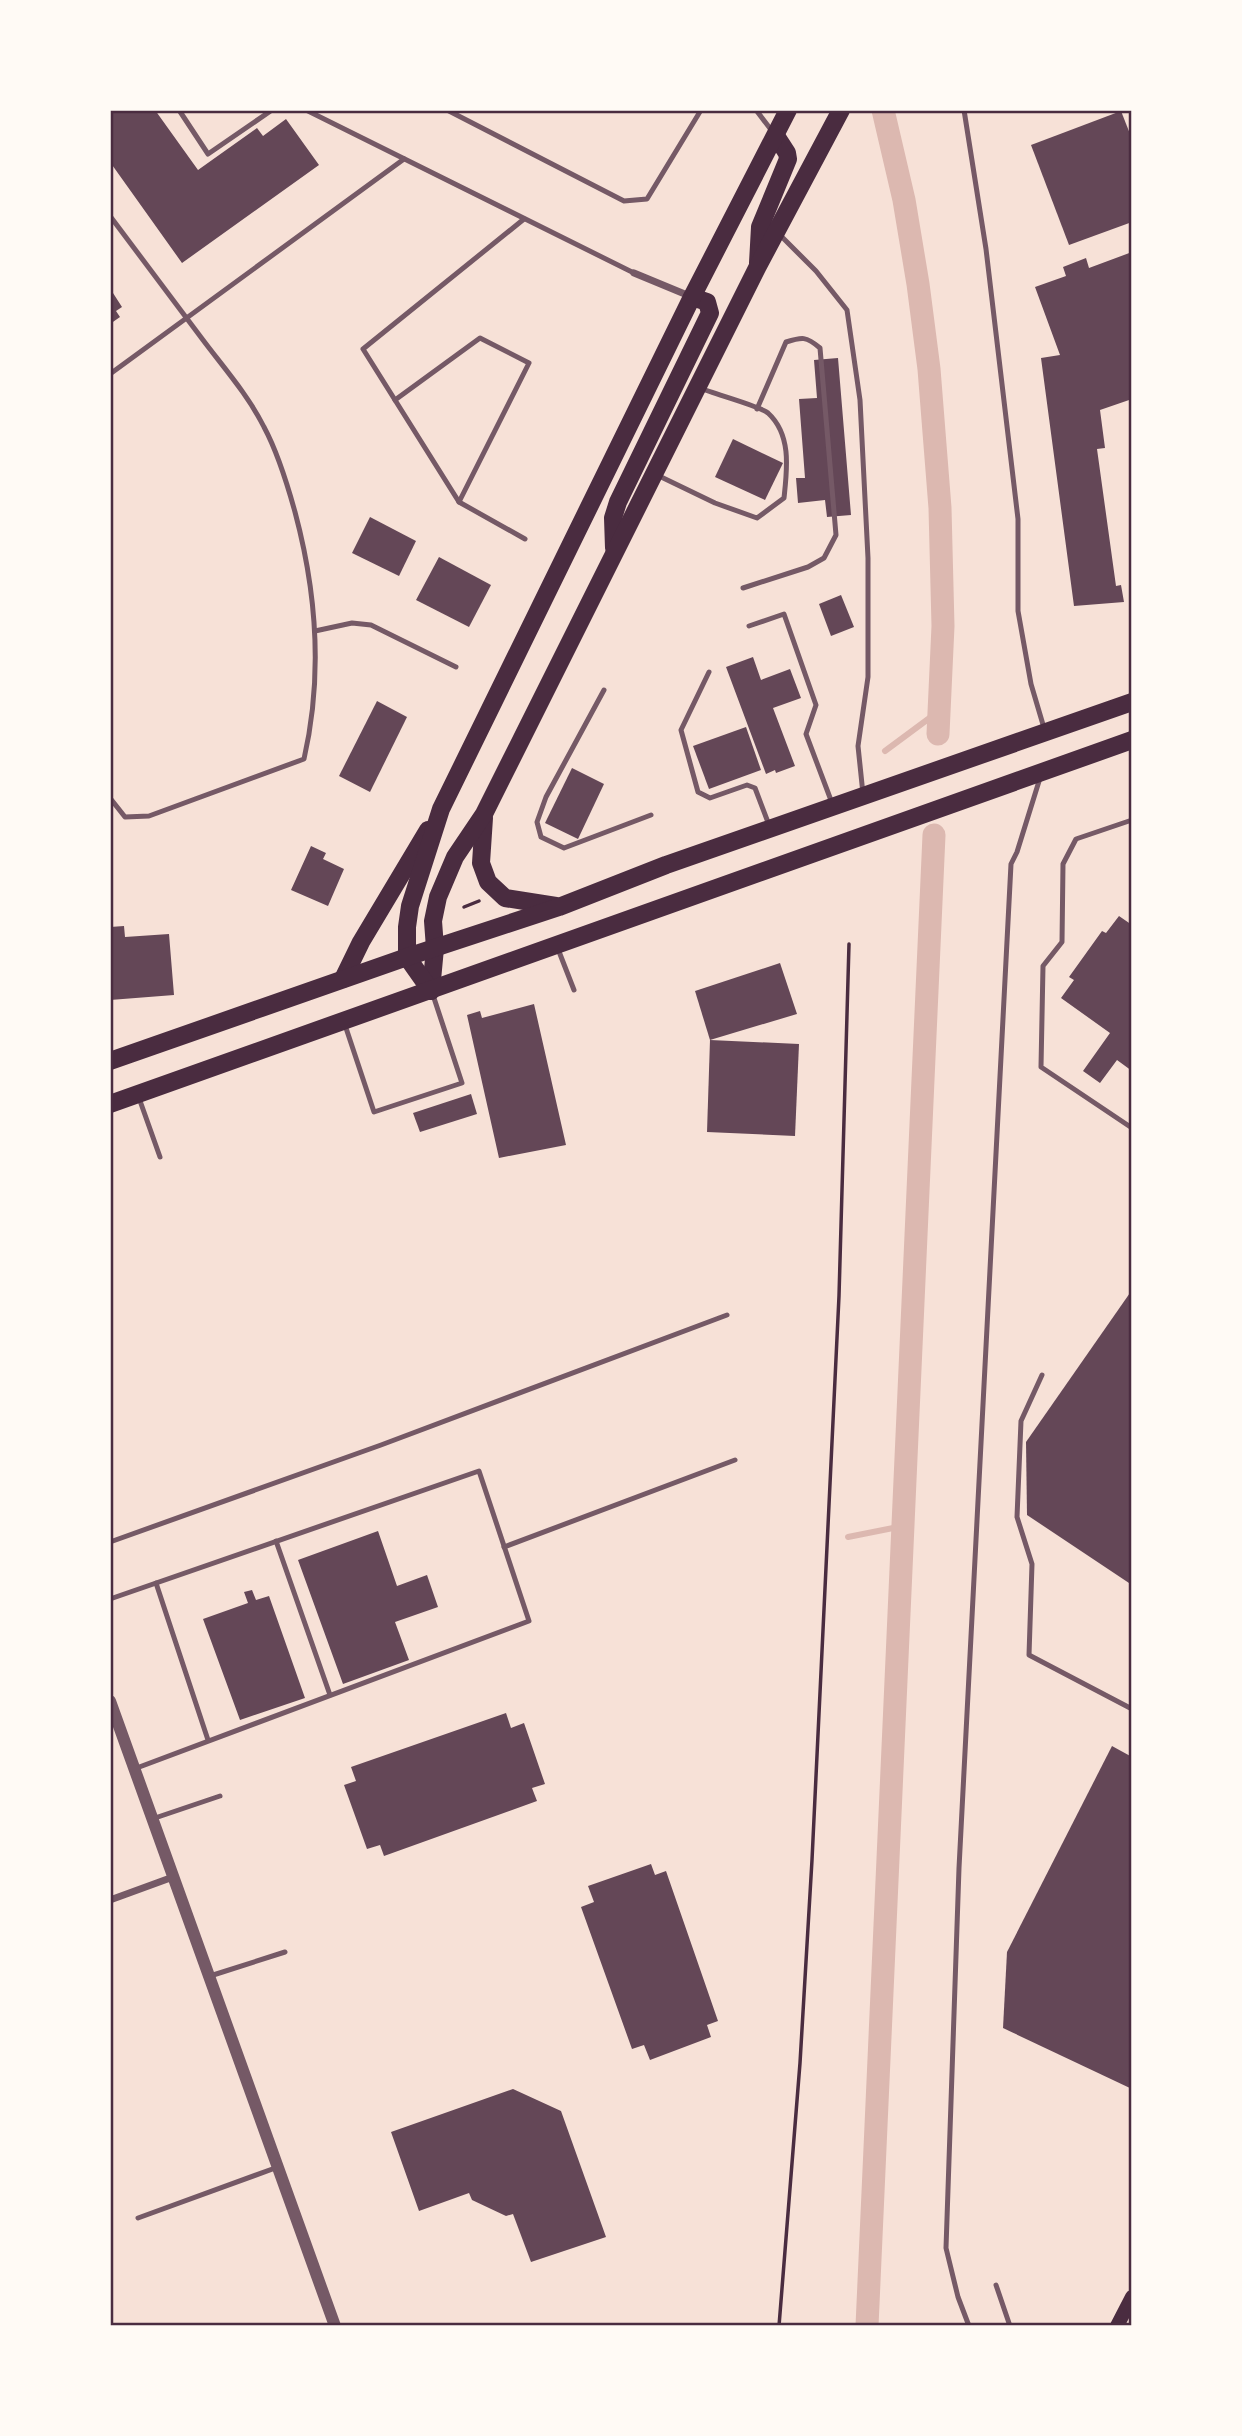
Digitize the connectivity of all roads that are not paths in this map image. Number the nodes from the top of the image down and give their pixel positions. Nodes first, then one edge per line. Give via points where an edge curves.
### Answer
1 (179, 110) edge
2 (272, 110) edge
3 (306, 110) edge
4 (447, 110) edge
5 (701, 110) edge
6 (756, 110) edge
7 (788, 110) edge
8 (841, 110) edge
9 (964, 110) edge
10 (776, 136) junction
11 (404, 159) junction
12 (110, 216) edge
13 (524, 219) junction
14 (776, 232) junction
15 (758, 266) junction
16 (634, 273) joint
17 (692, 297) junction
18 (187, 318) junction
19 (110, 374) edge
20 (698, 388) junction
21 (396, 400) junction
22 (757, 409) junction
23 (654, 473) junction
24 (459, 502) junction
25 (525, 539) dead end
26 (614, 551) junction
27 (743, 588) dead end
28 (749, 626) dead end
29 (315, 631) junction
30 (456, 667) dead end
31 (709, 672) dead end
32 (604, 690) dead end
33 (1132, 702) edge
34 (1045, 731) junction
35 (1132, 740) edge
36 (1037, 774) junction
37 (110, 797) edge
38 (859, 797) junction
39 (833, 806) junction
40 (441, 809) junction
41 (484, 814) junction
42 (651, 815) dead end
43 (1132, 820) edge
44 (770, 828) junction
45 (559, 907) junction
46 (557, 946) junction
47 (435, 948) junction
48 (407, 957) junction
49 (343, 979) junction
50 (574, 990) dead end
51 (431, 991) junction
52 (344, 1022) junction
53 (110, 1061) edge
54 (138, 1095) junction
55 (110, 1104) edge
56 (1132, 1128) edge
57 (160, 1157) dead end
58 (727, 1315) dead end
59 (1042, 1376) dead end
60 (735, 1460) dead end
61 (110, 1542) edge
62 (276, 1542) junction
63 (504, 1547) junction
64 (156, 1583) junction
65 (110, 1599) edge
66 (330, 1695) junction
67 (111, 1706) edge
68 (1132, 1709) edge
69 (208, 1740) junction
70 (134, 1769) junction
71 (220, 1796) dead end
72 (152, 1819) junction
73 (173, 1877) junction
74 (110, 1900) edge
75 (285, 1952) dead end
76 (210, 1976) junction
77 (278, 2167) junction
78 (138, 2218) dead end
79 (996, 2285) dead end
80 (1132, 2297) edge
81 (335, 2326) edge
82 (969, 2326) edge
83 (1010, 2326) edge
84 (1117, 2326) edge

1 - 2 lane via 208,154
3 - 11 lane
4 - 5 lane via 624,201 647,199
6 - 10 lane
7 - 10 main road
8 - 14 main road
9 - 34 lane via 986,248 1018,519 1017,611
10 - 15 main road via 788,159 760,227
10 - 17 main road
11 - 13 lane
11 - 18 lane
12 - 18 lane
13 - 16 lane
13 - 21 lane via 363,349
14 - 15 main road
14 - 38 lane via 816,271 847,310 849,323 860,400 868,558 868,677 858,746
15 - 20 main road
16 - 17 street
17 - 26 main road via 707,302 710,313 618,502 613,518
17 - 40 main road
18 - 19 lane
18 - 29 lane via 264,427 288,486 304,546
20 - 22 lane
20 - 23 main road
21 - 24 lane
21 - 24 lane via 480,338 529,363
22 - 23 lane via 767,412 780,431 787,455 784,498 757,518
22 - 27 lane via 786,342 802,337 820,348 836,535 824,558
23 - 26 main road
24 - 25 lane
26 - 41 main road
28 - 39 lane via 784,614 816,705 806,734
29 - 30 lane via 352,623 371,625
29 - 37 lane via 317,659 304,759 149,816 125,817
31 - 44 lane via 681,730 698,792 710,798 747,785 755,788
32 - 42 lane via 546,797 537,822 541,837 564,848
33 - 34 main road
34 - 38 main road
35 - 36 main road
36 - 46 main road
36 - 82 lane via 1011,864 959,1868 946,2248
38 - 39 main road
39 - 44 main road
40 - 48 main road via 410,906
40 - 49 main road
41 - 45 main road via 481,863 488,882 505,898
41 - 47 main road via 455,857 438,897 433,921
43 - 56 lane via 1076,838 1063,864 1062,942 1043,966 1041,1067
44 - 45 main road
45 - 47 main road
46 - 50 lane
46 - 51 main road
47 - 48 main road
47 - 51 main road
48 - 49 main road
48 - 51 main road
49 - 53 main road
51 - 52 main road
51 - 52 lane via 462,1083 374,1112
52 - 54 main road
54 - 55 main road
54 - 57 lane
58 - 61 lane
59 - 68 lane via 1021,1421 1017,1517 1032,1564 1029,1655
60 - 63 lane
62 - 63 lane via 479,1471
62 - 64 lane
62 - 66 lane
63 - 66 lane via 529,1621
64 - 65 lane
64 - 69 lane
66 - 69 lane
67 - 70 street
69 - 70 lane
70 - 72 street
71 - 72 lane
72 - 73 street
73 - 74 street
73 - 76 street
75 - 76 lane
76 - 77 street
77 - 78 lane
77 - 81 street
79 - 83 lane
80 - 84 main road

